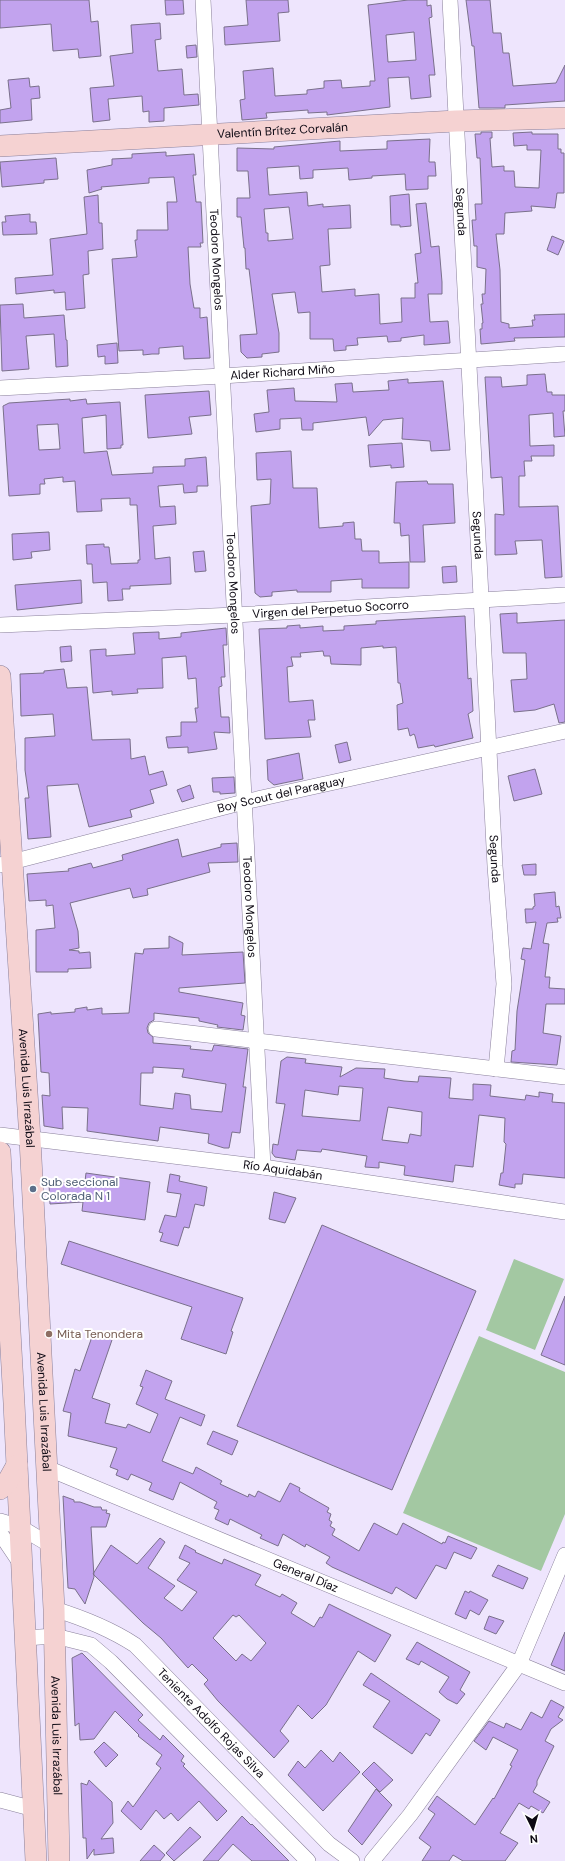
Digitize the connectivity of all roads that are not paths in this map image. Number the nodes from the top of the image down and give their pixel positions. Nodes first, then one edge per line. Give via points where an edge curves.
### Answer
1 (203, 0) edge
2 (450, 0) edge
3 (565, 118) edge
4 (456, 121) junction
5 (210, 135) junction
6 (0, 146) edge
7 (565, 354) edge
8 (469, 359) junction
9 (222, 376) junction
10 (0, 388) edge
11 (565, 594) edge
12 (482, 599) junction
13 (235, 615) junction
14 (0, 625) edge
15 (0, 676) edge
16 (565, 731) edge
17 (490, 748) junction
18 (244, 802) junction
19 (6, 863) edge
20 (156, 1030) dead end
21 (257, 1041) junction
22 (496, 1070) junction
23 (565, 1076) edge
24 (0, 1136) edge
25 (30, 1139) junction
26 (0, 1152) edge
27 (263, 1167) junction
28 (565, 1212) edge
29 (17, 1465) junction
30 (46, 1468) junction
31 (0, 1489) edge
32 (0, 1521) edge
33 (20, 1526) junction
34 (0, 1533) edge
35 (50, 1545) junction
36 (565, 1556) edge
37 (22, 1566) junction
38 (54, 1609) junction
39 (55, 1636) junction
40 (26, 1638) junction
41 (519, 1664) junction
42 (565, 1683) edge
43 (0, 1800) edge
44 (34, 1809) junction
45 (36, 1861) edge
46 (60, 1861) edge
47 (308, 1861) edge
48 (352, 1861) edge
49 (372, 1861) edge

1 - 5 street, Teodoro Mongelos
2 - 4 street, Segunda
3 - 4 main road, Valentín Brítez Corvalán
4 - 5 main road, Valentín Brítez Corvalán
4 - 8 street, Segunda
5 - 6 main road, Valentín Brítez Corvalán
5 - 9 street, Teodoro Mongelos
7 - 8 street, Alder Richard Miño
8 - 9 street, Alder Richard Miño
8 - 12 street, Segunda
9 - 10 street, Alder Richard Miño
9 - 13 street, Teodoro Mongelos
11 - 12 street, Virgen del Perpetuo Socorro
12 - 13 street, Virgen del Perpetuo Socorro
12 - 17 street, Segunda
13 - 14 street, Virgen del Perpetuo Socorro
13 - 18 street, Teodoro Mongelos
15 - 19 main road, Avenida Luis Irrazábal
16 - 17 street, Boy Scout del Paraguay
17 - 18 street, Boy Scout del Paraguay
17 - 22 street, Segunda via 504,984
18 - 19 street, Boy Scout del Paraguay
18 - 21 street, Teodoro Mongelos
19 - 25 main road, Avenida Luis Irrazábal
20 - 21 street
21 - 22 street
21 - 27 street, Teodoro Mongelos
22 - 23 street
24 - 25 street, Río Aquidabán
25 - 27 street, Río Aquidabán
25 - 30 main road, Avenida Luis Irrazábal
26 - 29 main road, Avenida Luis Irrazábal
27 - 28 street, Río Aquidabán
29 - 31 main road via 7,1483
29 - 33 main road, Avenida Luis Irrazábal
30 - 35 main road, Avenida Luis Irrazábal
30 - 41 street, General Díaz
32 - 33 street
33 - 35 street
33 - 37 main road, Avenida Luis Irrazábal
34 - 37 street
35 - 38 main road, Avenida Luis Irrazábal
36 - 41 street
37 - 40 main road, Avenida Luis Irrazábal
38 - 39 main road, Avenida Luis Irrazábal
38 - 48 street, Teniente Adolfo Rojas Silva via 90,1620 135,1645 329,1844
39 - 40 street
39 - 46 main road, Avenida Luis Irrazábal
39 - 47 street via 92,1645
40 - 44 main road, Avenida Luis Irrazábal
41 - 42 street, General Díaz
41 - 49 street via 410,1814
43 - 44 street
44 - 45 main road, Avenida Luis Irrazábal

